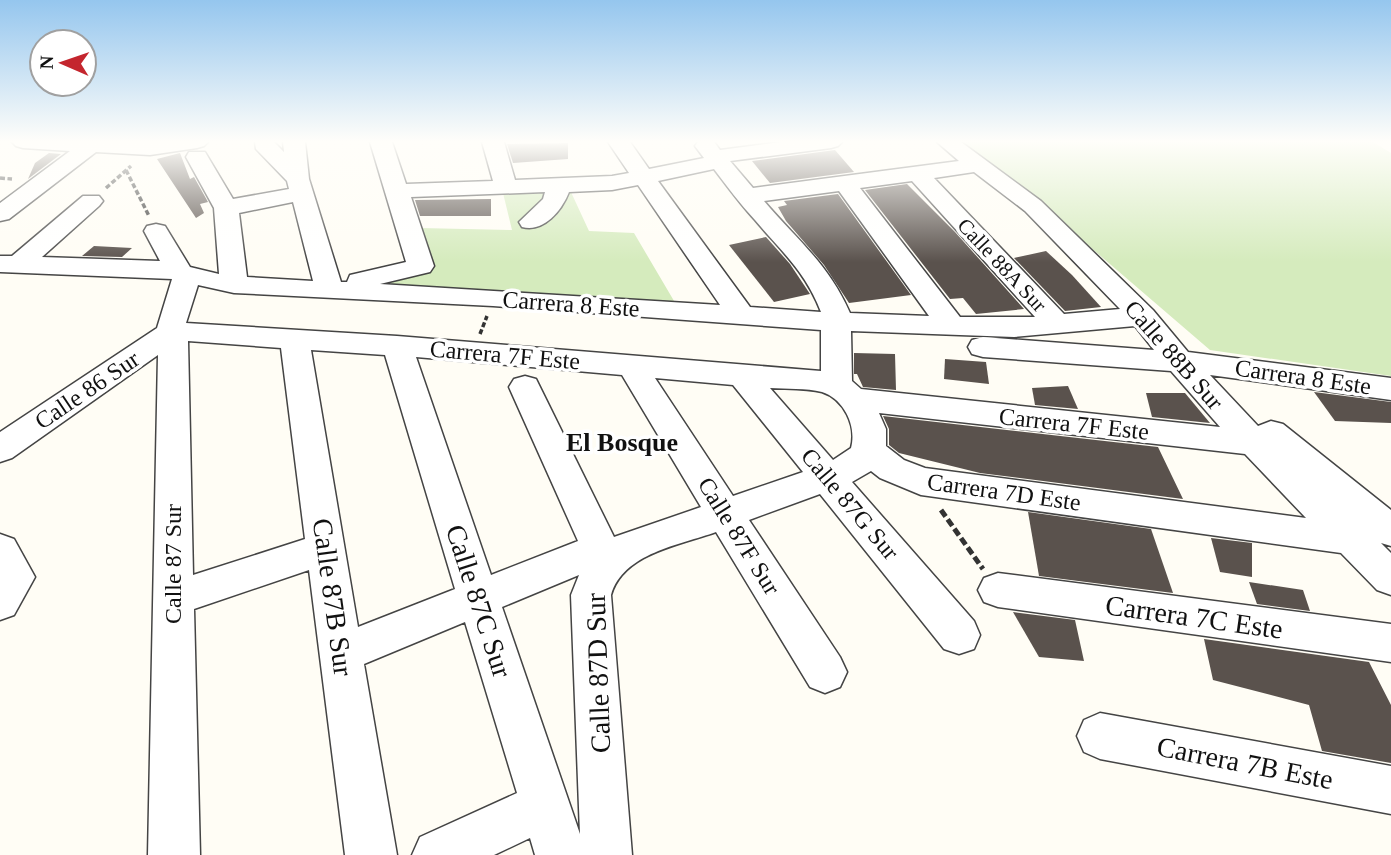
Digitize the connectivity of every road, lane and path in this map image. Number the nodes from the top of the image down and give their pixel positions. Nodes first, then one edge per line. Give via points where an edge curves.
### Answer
1 (43, 182) edge
2 (113, 182) edge
3 (133, 182) edge
4 (212, 182) edge
5 (296, 182) edge
6 (299, 182) edge
7 (395, 182) edge
8 (505, 182) edge
9 (618, 182) edge
10 (646, 182) edge
11 (735, 182) edge
12 (854, 182) edge
13 (925, 182) edge
14 (1001, 182) edge
15 (845, 183) junction
16 (560, 184) junction
17 (300, 186) junction
18 (506, 187) junction
19 (398, 191) junction
20 (747, 196) junction
21 (91, 201) joint
22 (226, 208) junction
23 (0, 214) edge
24 (531, 222) dead end
25 (156, 231) joint
26 (9, 264) edge
27 (183, 274) junction
28 (234, 285) junction
29 (328, 289) junction
30 (493, 298) junction
31 (741, 316) junction
32 (1143, 316) junction
33 (1058, 325) junction
34 (952, 327) junction
35 (837, 330) junction
36 (173, 331) junction
37 (295, 340) junction
38 (397, 346) junction
39 (474, 352) junction
40 (1188, 362) junction
41 (631, 365) junction
42 (741, 374) junction
43 (525, 387) dead end
44 (1391, 389) edge
45 (845, 392) junction
46 (1254, 443) junction
47 (0, 449) edge
48 (868, 450) junction
49 (828, 477) junction
50 (921, 481) junction
51 (724, 513) junction
52 (1391, 531) edge
53 (1351, 539) junction
54 (326, 548) junction
55 (0, 550) edge
56 (603, 555) junction
57 (1391, 578) edge
58 (998, 590) joint
59 (478, 598) junction
60 (173, 599) junction
61 (0, 603) edge
62 (959, 635) dead end
63 (1391, 643) edge
64 (341, 653) junction
65 (825, 673) dead end
66 (1100, 736) dead end
67 (1391, 790) edge
68 (545, 805) junction
69 (174, 855) edge
70 (371, 855) edge
71 (438, 855) edge
72 (561, 855) edge
73 (606, 855) edge

1 - 23 street
2 - 21 path
3 - 25 path
4 - 22 street
5 - 17 street
6 - 17 street
7 - 19 street
8 - 18 street
9 - 16 street
10 - 31 street
11 - 20 street
12 - 15 street
13 - 33 street, Calle 88A Sur
14 - 32 street, Calle 88B Sur via 1033,206
15 - 20 street
15 - 34 street
16 - 18 street
16 - 24 street via 552,202
17 - 22 street
17 - 29 street
18 - 19 street
19 - 29 street via 421,266
20 - 35 street via 815,273 834,305
21 - 26 street
22 - 28 street
25 - 27 street
26 - 27 street, Carrera 8 Este
27 - 28 street, Carrera 8 Este
27 - 36 street, Calle 87 Sur via 170,326
28 - 29 street, Carrera 8 Este
29 - 30 street, Carrera 8 Este
30 - 31 street, Carrera 8 Este
30 - 39 path
31 - 35 street, Carrera 8 Este
32 - 33 street, Carrera 8 Este
32 - 40 street, Calle 88B Sur
33 - 34 street, Carrera 8 Este
34 - 35 street, Carrera 8 Este
35 - 40 street, Carrera 8 Este
35 - 45 street
36 - 37 street, Carrera 7F Este
36 - 47 street, Calle 86 Sur
36 - 60 street, Calle 87 Sur
37 - 38 street, Carrera 7F Este
37 - 54 street, Calle 87B Sur
38 - 39 street, Carrera 7F Este
38 - 59 street, Calle 87C Sur
39 - 41 street, Carrera 7F Este
40 - 44 street, Carrera 8 Este
40 - 46 street, Calle 88B Sur
40 - 52 street, Calle 88B Sur
41 - 42 street, Carrera 7F Este
41 - 51 street, Calle 87F Sur
42 - 45 street, Carrera 7F Este
42 - 49 street, Calle 87G Sur
43 - 56 street
45 - 46 street, Carrera 7F Este
45 - 48 street via 867,422
46 - 53 street, Calle 88B Sur
48 - 49 street via 857,463
48 - 50 street, Carrera 7D Este via 892,469
49 - 51 street
49 - 62 street, Calle 87G Sur
50 - 53 street, Carrera 7D Este
50 - 58 path
51 - 56 street
51 - 65 street, Calle 87F Sur
53 - 57 street, Calle 88B Sur
54 - 60 street
54 - 64 street, Calle 87B Sur
55 - 61 street via 15,577
56 - 59 street
56 - 73 street, Calle 87D Sur via 591,595
58 - 63 street, Carrera 7C Este
59 - 64 street
59 - 68 street, Calle 87C Sur
60 - 69 street, Calle 87 Sur
64 - 70 street, Calle 87B Sur
66 - 67 street, Carrera 7B Este
68 - 71 street
68 - 72 street, Calle 87C Sur

